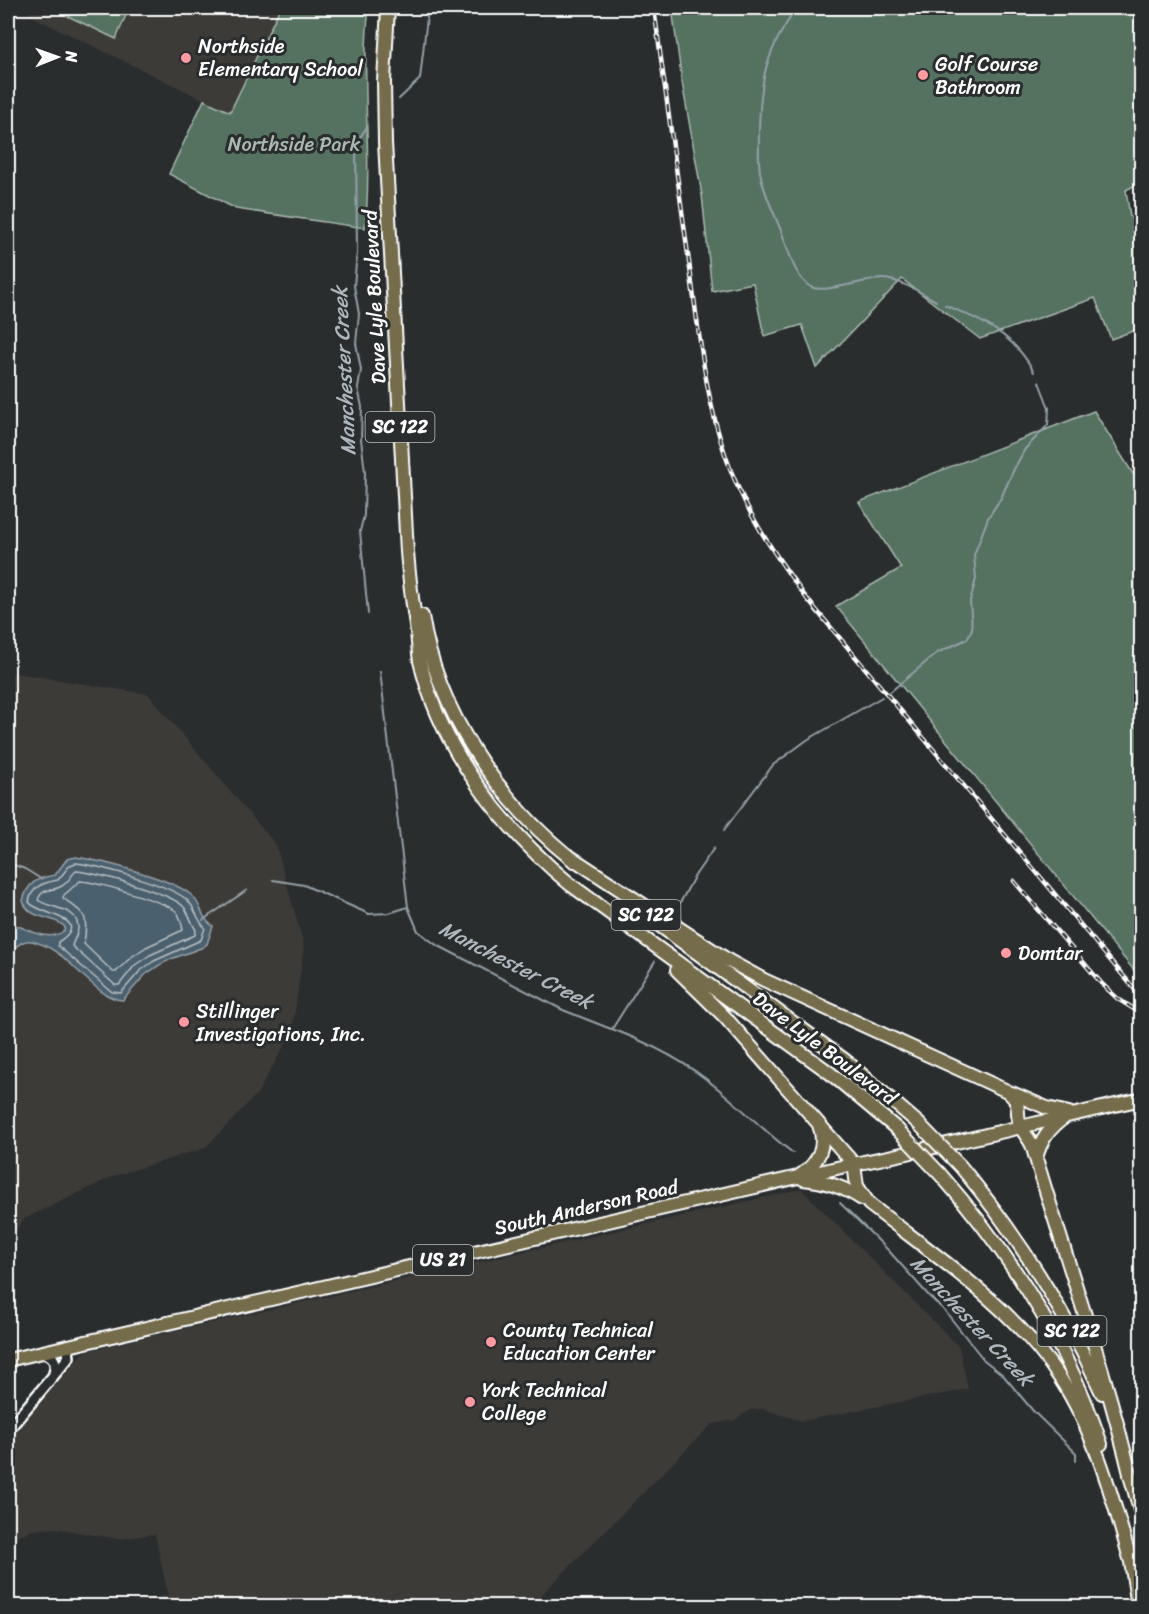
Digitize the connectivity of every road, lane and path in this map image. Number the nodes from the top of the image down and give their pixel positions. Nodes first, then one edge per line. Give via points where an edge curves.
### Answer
1 (388, 8) edge
2 (410, 585) junction
3 (568, 856) junction
4 (644, 938) junction
5 (1007, 1091) junction
6 (1142, 1099) edge
7 (1070, 1114) junction
8 (815, 1118) junction
9 (1020, 1126) junction
10 (1036, 1160) junction
11 (854, 1164) junction
12 (796, 1178) junction
13 (869, 1204) junction
14 (67, 1345) junction
15 (41, 1352) junction
16 (8, 1360) edge
17 (54, 1376) junction
18 (8, 1430) edge
19 (1132, 1482) junction
20 (1142, 1517) edge
21 (1132, 1569) junction
22 (1138, 1606) edge

1 - 2 main road, Dave Lyle Boulevard / SC 122 via 385,142
2 - 3 main road, Dave Lyle Boulevard / SC 122 via 417,592 442,687 464,731 504,793
2 - 4 main road, Dave Lyle Boulevard / SC 122 via 424,675 446,728 477,785 508,826 548,866
3 - 5 main road via 764,980
3 - 19 main road, Dave Lyle Boulevard / SC 122, bridge via 846,1061 962,1167 1010,1229 1055,1298 1102,1394
4 - 8 main road via 724,1016
4 - 21 main road, Dave Lyle Boulevard / SC 122, bridge via 830,1073 897,1129 969,1208 1036,1304 1087,1407 1122,1517
5 - 7 main road
5 - 9 main road via 1018,1104
6 - 7 main road, US 21
7 - 9 main road, US 21
7 - 10 main road via 1048,1131
8 - 11 main road
8 - 12 main road via 822,1133 822,1149 813,1164
9 - 10 main road
9 - 11 main road, South Anderson Road / US 21
10 - 19 main road via 1111,1401
11 - 12 main road, South Anderson Road / US 21
11 - 13 main road via 857,1186
12 - 13 main road via 843,1188
12 - 14 main road, South Anderson Road / US 21
13 - 21 main road via 1003,1311 1049,1363 1073,1401 1092,1443
14 - 15 main road, South Anderson Road / US 21
14 - 17 street via 69,1357
15 - 16 main road, South Anderson Road / US 21
15 - 17 street via 55,1359
17 - 18 street
19 - 20 main road, Dave Lyle Boulevard / SC 122
21 - 22 main road, Dave Lyle Boulevard / SC 122

